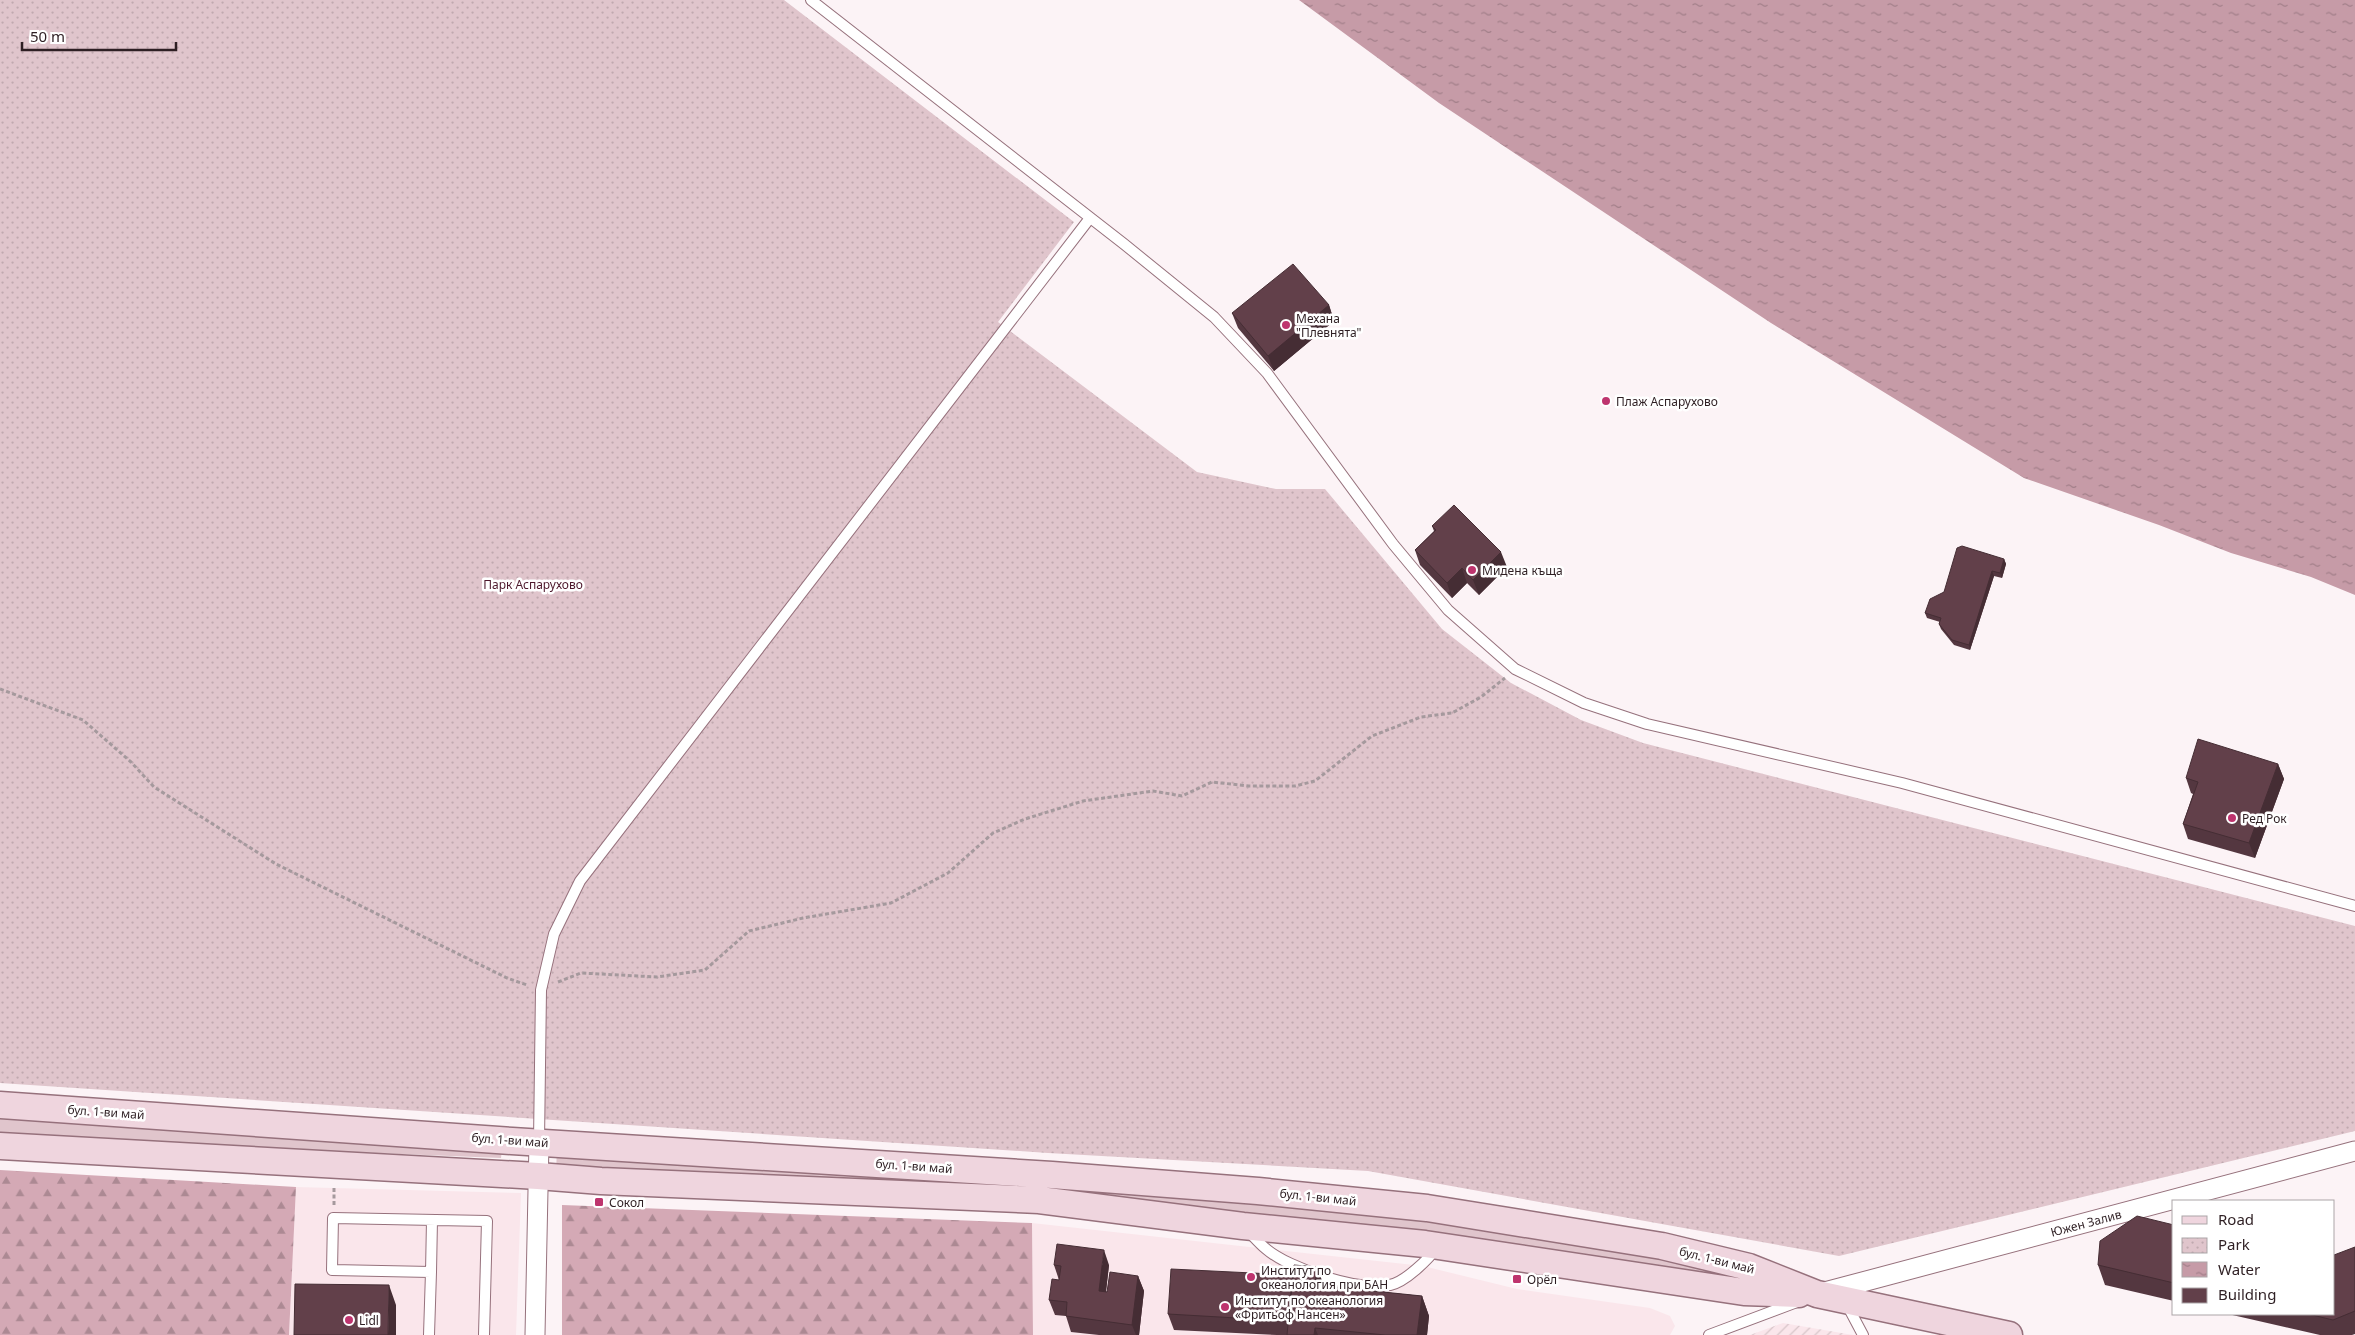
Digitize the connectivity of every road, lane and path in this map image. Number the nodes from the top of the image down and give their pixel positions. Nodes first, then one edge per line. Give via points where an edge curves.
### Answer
1 (811, 0) edge
2 (1090, 218) junction
3 (1515, 669) junction
4 (0, 689) edge
5 (2355, 906) edge
6 (541, 990) junction
7 (0, 1105) edge
8 (539, 1142) junction
9 (0, 1146) edge
10 (2355, 1151) edge
11 (334, 1164) junction
12 (538, 1176) junction
13 (333, 1218) junction
14 (432, 1220) junction
15 (1243, 1226) junction
16 (1437, 1246) junction
17 (431, 1272) junction
18 (1817, 1294) junction
19 (1844, 1300) junction
20 (1715, 1334) edge
21 (429, 1335) edge
22 (484, 1335) edge
23 (535, 1335) edge
24 (1863, 1335) edge
25 (2008, 1335) edge

1 - 2 lane
2 - 3 lane via 1214,317 1267,373 1393,544 1442,603
2 - 6 lane via 580,881 554,934
3 - 5 lane via 1584,703 1647,724 1902,783
3 - 6 path via 1481,698 1452,713 1421,717 1372,736 1315,781 1295,786 1212,782 1182,796 1154,791 1083,800 1025,818 993,833 948,873 891,903 802,918 749,931 705,970 657,977 581,973
4 - 6 path via 83,720 154,787 276,864 507,978
6 - 8 lane
7 - 8 main road, бул. 1-ви май
8 - 12 street
8 - 18 main road, бул. 1-ви май via 1052,1175 1427,1208 1662,1246 1750,1267
9 - 11 main road, бул. 1-ви май
10 - 18 street, Южен Залив
11 - 12 main road, бул. 1-ви май
11 - 13 path
12 - 15 main road, бул. 1-ви май via 601,1182 1039,1200
12 - 23 street
13 - 14 lane
13 - 17 lane via 332,1270
14 - 17 lane
14 - 22 lane via 487,1221
15 - 16 main road, бул. 1-ви май
15 - 16 lane via 1266,1249 1296,1268 1374,1287 1393,1285 1428,1260
16 - 18 main road, бул. 1-ви май via 1744,1292
17 - 21 lane
18 - 19 main road, бул. 1-ви май
18 - 20 lane
19 - 24 lane
19 - 25 main road, бул. 1-ви май

